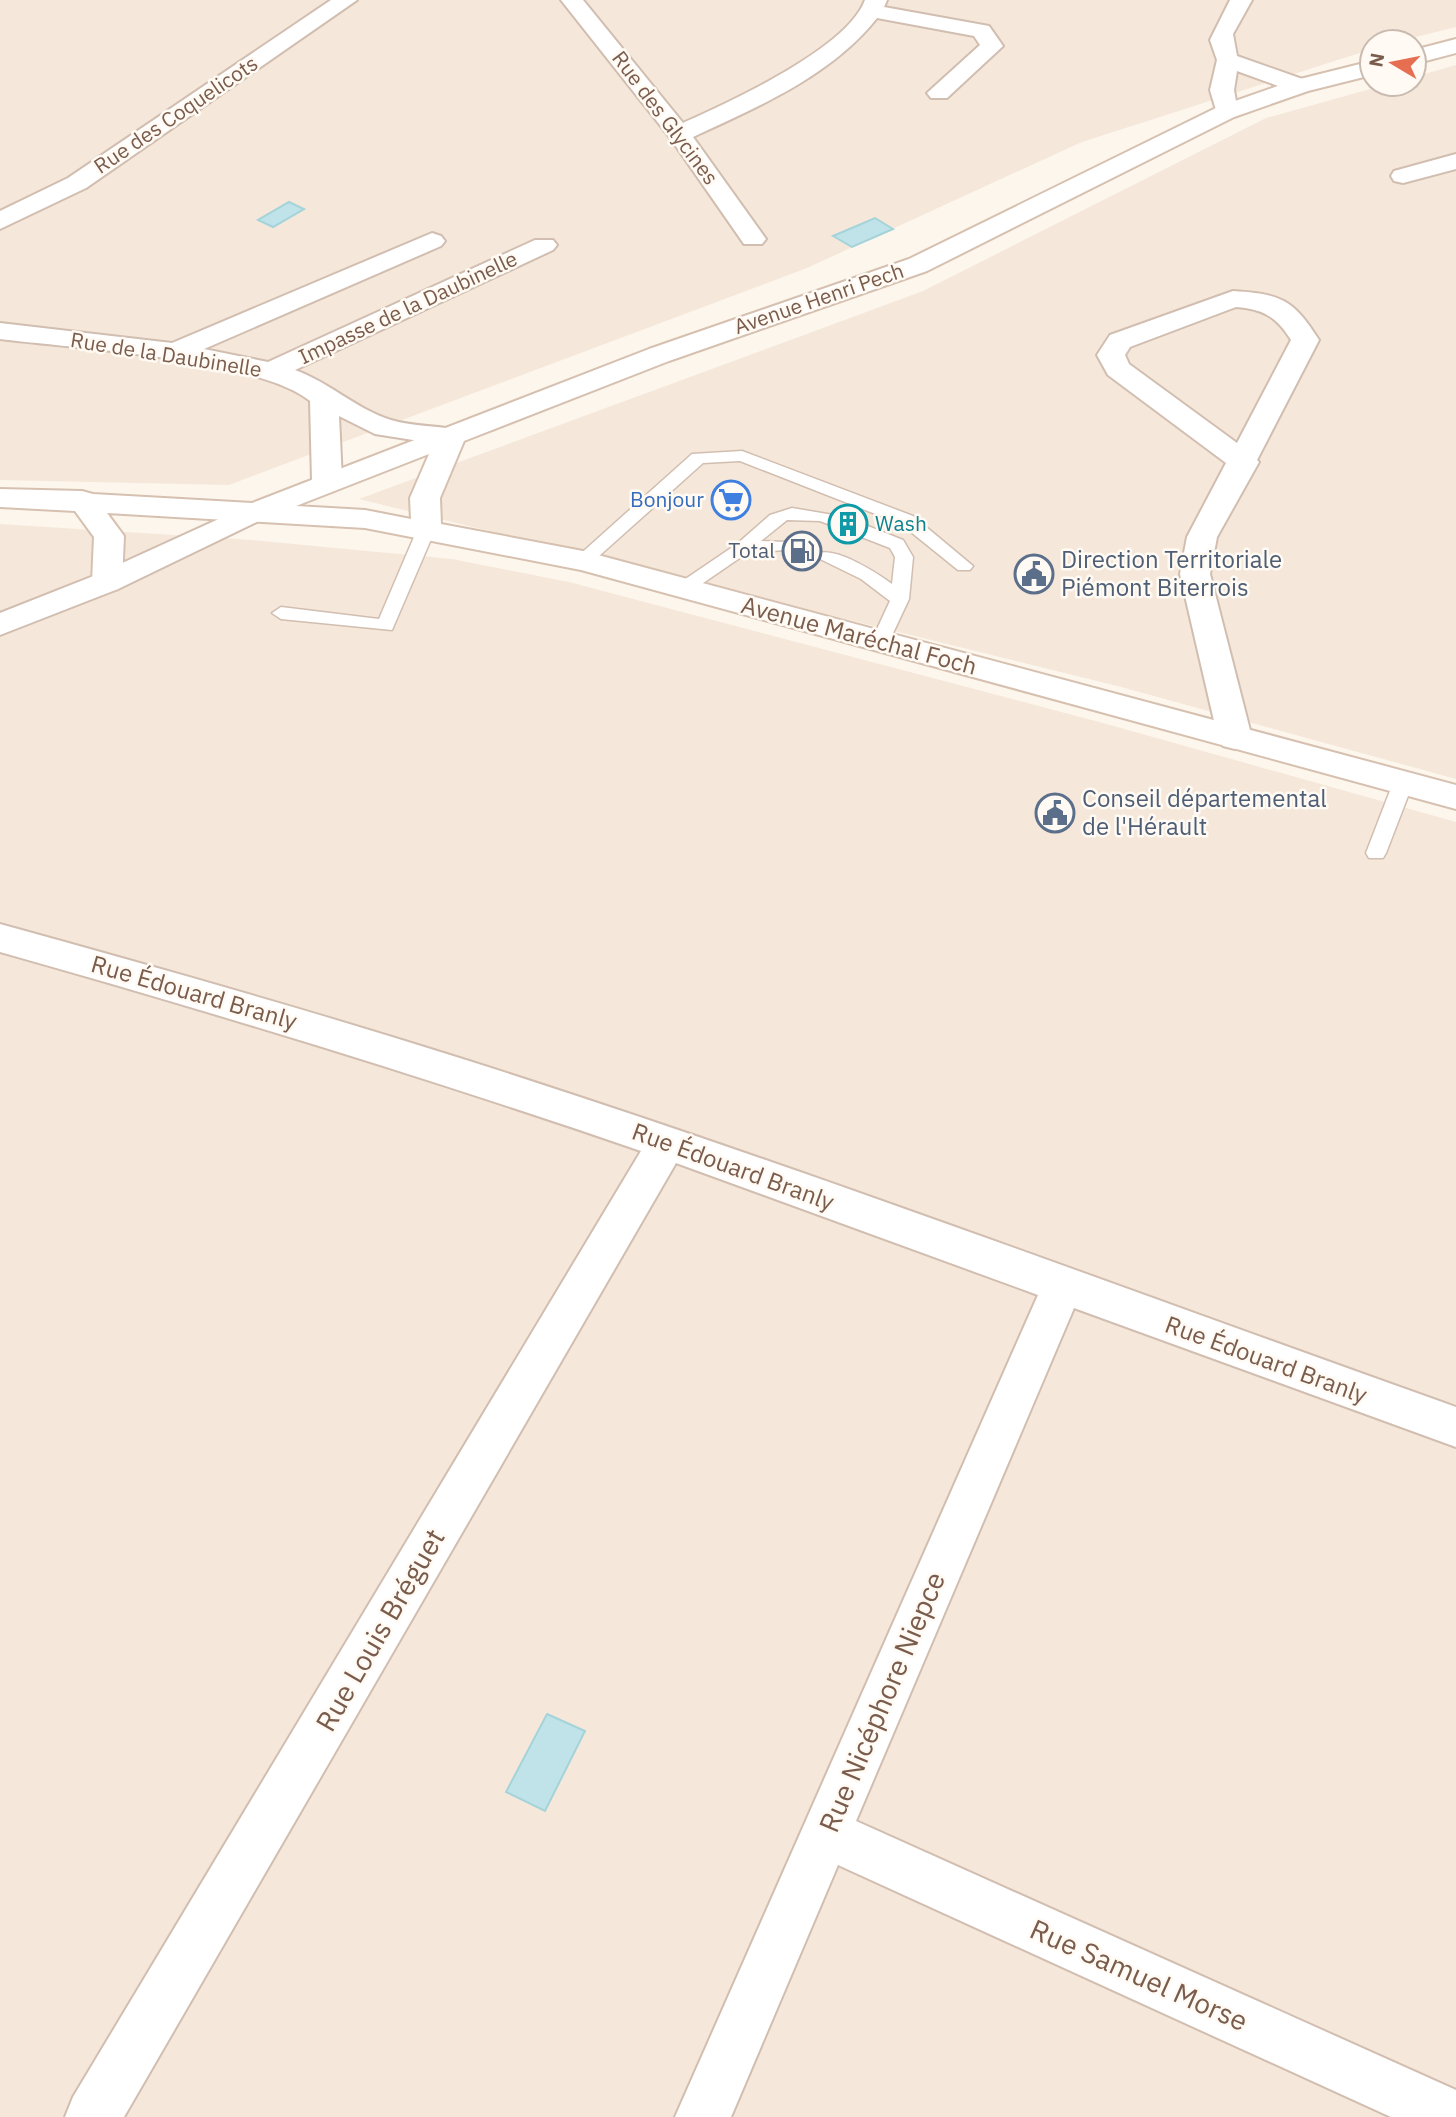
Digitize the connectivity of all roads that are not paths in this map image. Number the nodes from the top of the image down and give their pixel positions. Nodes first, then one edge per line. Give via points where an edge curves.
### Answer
1 (346, 0) edge
2 (572, 0) edge
3 (1241, 0) edge
4 (875, 5) edge
5 (1456, 46) edge
6 (1428, 53) edge
7 (1228, 60) junction
8 (1358, 72) edge
9 (1300, 86) junction
10 (939, 93) dead end
11 (1226, 112) junction
12 (679, 134) junction
13 (1456, 161) edge
14 (1403, 176) dead end
15 (0, 221) edge
16 (753, 239) dead end
17 (432, 241) dead end
18 (544, 245) dead end
19 (0, 331) edge
20 (175, 352) junction
21 (271, 371) junction
22 (324, 398) junction
23 (451, 437) junction
24 (1244, 461) junction
25 (327, 481) junction
26 (0, 498) edge
27 (82, 500) junction
28 (256, 511) junction
29 (365, 519) junction
30 (426, 530) junction
31 (779, 546) dead end
32 (743, 548) junction
33 (825, 557) dead end
34 (583, 561) junction
35 (964, 566) dead end
36 (107, 582) junction
37 (684, 588) junction
38 (900, 599) junction
39 (281, 613) dead end
40 (0, 625) edge
41 (880, 642) junction
42 (1235, 738) junction
43 (1403, 783) junction
44 (1456, 797) edge
45 (1376, 853) dead end
46 (0, 938) edge
47 (667, 1143) junction
48 (1062, 1287) junction
49 (1456, 1427) edge
50 (825, 1833) junction
51 (93, 2117) edge
52 (703, 2117) edge
53 (1453, 2117) edge

1 - 15 street, Rue des Coquelicots via 77,183
2 - 12 street, Rue des Glycines
3 - 7 street via 1221,33 1220,45
4 - 10 street via 981,31 992,46
4 - 12 street via 827,56 770,93
5 - 6 street
7 - 9 street
7 - 11 street via 1222,90
8 - 9 street, Avenue Henri Pech
9 - 11 street, Avenue Henri Pech
11 - 23 street, Avenue Henri Pech via 918,265 659,355
12 - 16 street, Rue des Glycines
13 - 14 street
17 - 20 street
18 - 21 street, Impasse de la Daubinelle
19 - 20 street, Rue de la Daubinelle
20 - 21 street, Rue de la Daubinelle
21 - 22 street, Rue de la Daubinelle via 306,383
22 - 23 street, Rue de la Daubinelle via 385,428
22 - 25 street
23 - 25 street, Avenue Henri Pech
23 - 30 street via 425,498
24 - 24 street via 1305,340 1290,316 1263,302 1233,299 1120,341 1111,355 1118,369
24 - 42 street via 1202,537 1195,574
25 - 28 street, Avenue Henri Pech
25 - 29 street via 330,496 340,507
26 - 27 street, Avenue Maréchal Foch
27 - 28 street, Avenue Maréchal Foch
27 - 36 street via 109,536
28 - 29 street, Avenue Maréchal Foch
28 - 36 street, Avenue Henri Pech
29 - 30 street, Avenue Maréchal Foch
30 - 34 street, Avenue Maréchal Foch
30 - 39 lane via 385,626
31 - 32 lane
32 - 37 lane
32 - 38 lane via 781,516 799,513 842,522 897,544 904,557
33 - 38 lane via 867,575
34 - 35 lane via 698,458 742,456 907,520
34 - 37 street, Avenue Maréchal Foch
36 - 40 street, Avenue Henri Pech
37 - 41 street, Avenue Maréchal Foch
38 - 41 lane
41 - 42 street, Avenue Maréchal Foch
42 - 43 street, Avenue Maréchal Foch
43 - 44 street, Avenue Maréchal Foch
43 - 45 lane
46 - 47 street, Rue Édouard Branly via 233,1003
47 - 48 street, Rue Édouard Branly
47 - 51 street, Rue Louis Bréguet
48 - 49 street, Rue Édouard Branly
48 - 50 street, Rue Nicéphore Niepce
50 - 52 street, Rue Nicéphore Niepce
50 - 53 street, Rue Samuel Morse

